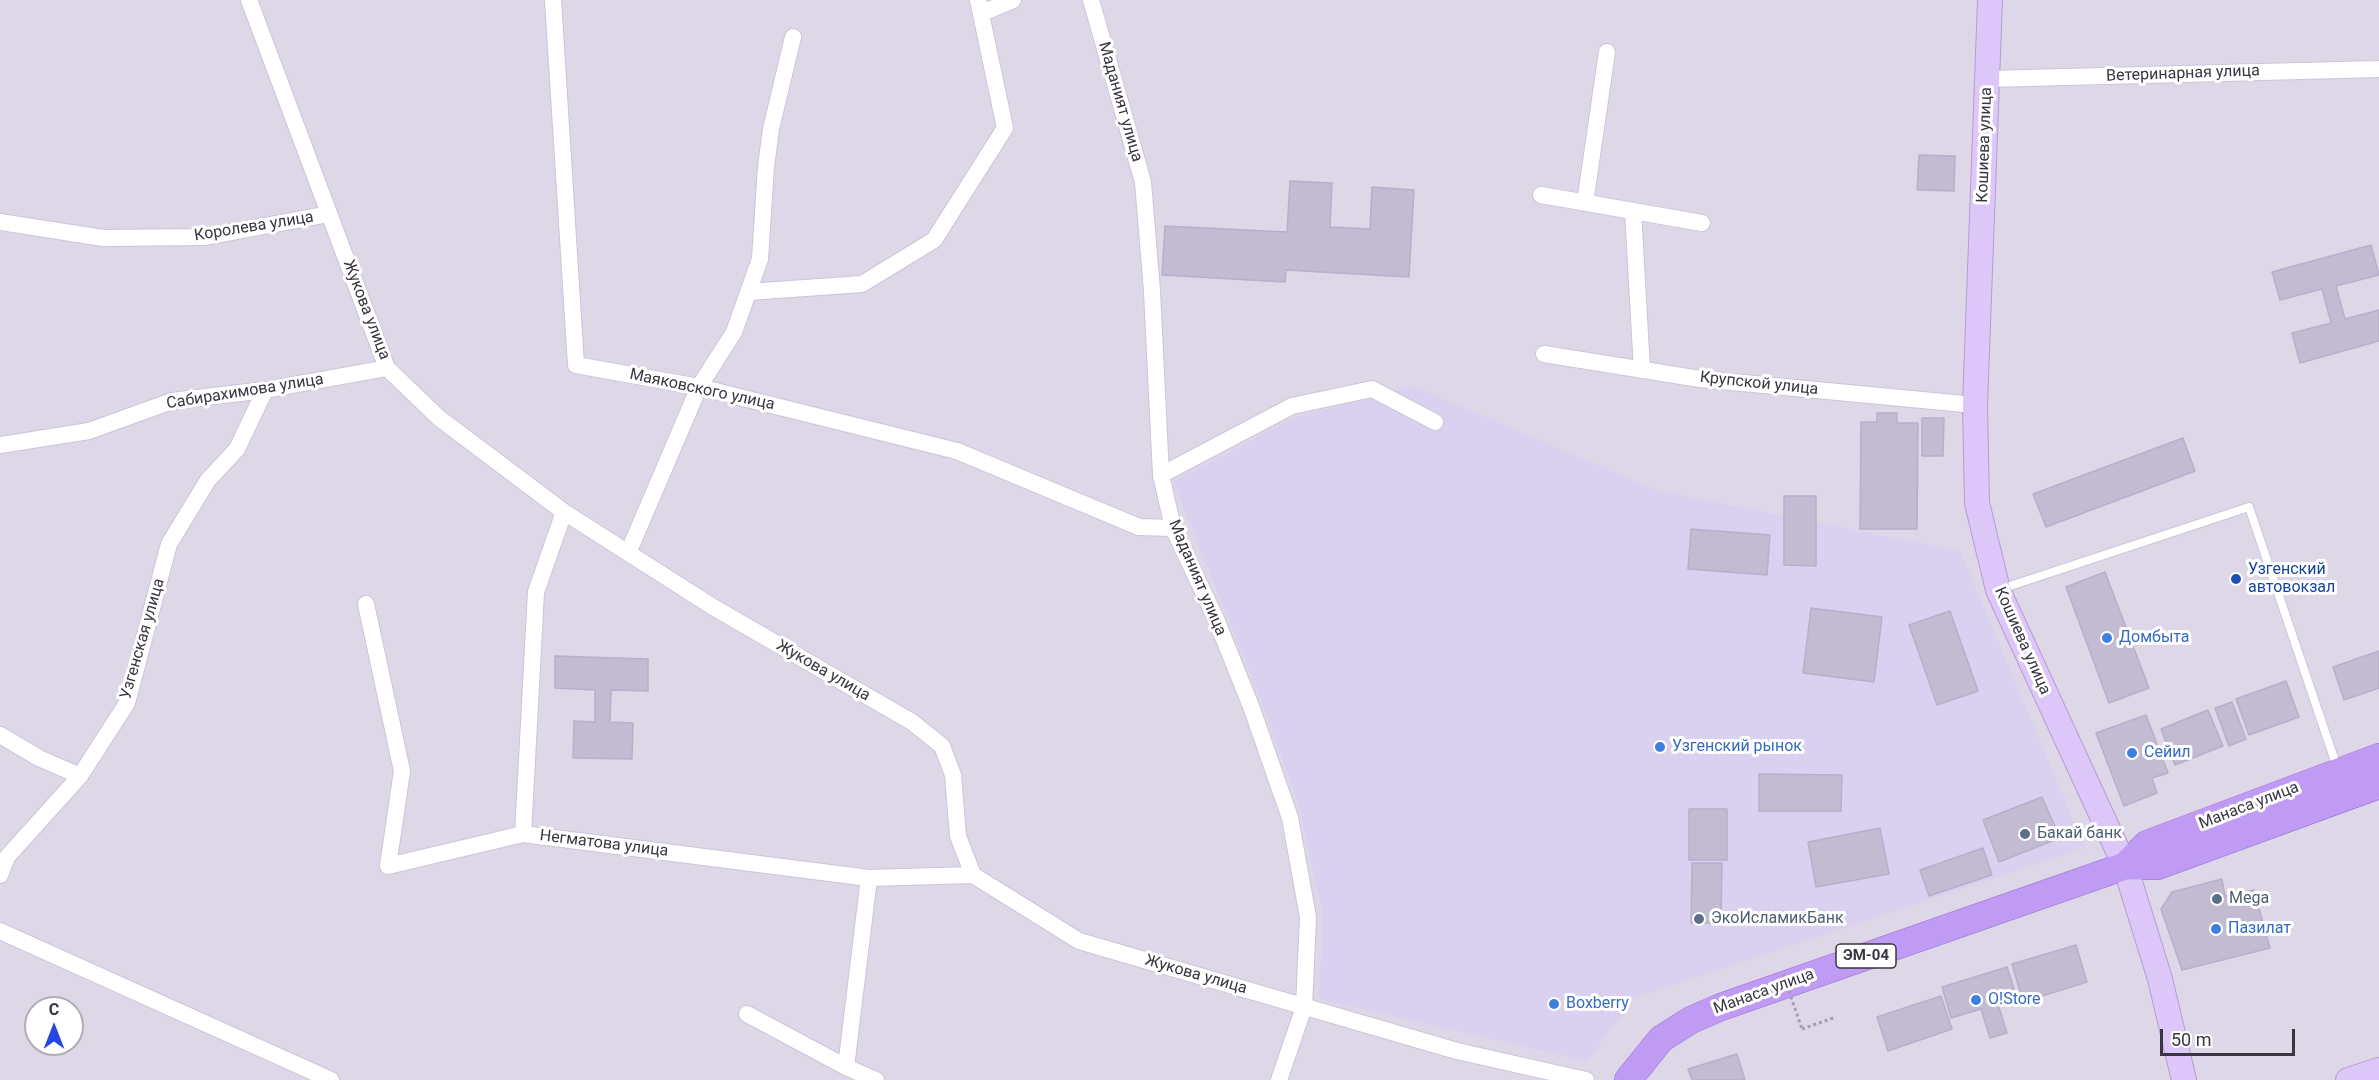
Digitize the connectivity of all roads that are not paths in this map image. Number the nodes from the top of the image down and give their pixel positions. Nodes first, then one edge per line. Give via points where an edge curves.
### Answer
1 (249, 0) edge
2 (553, 0) edge
3 (1013, 0) edge
4 (1091, 0) edge
5 (1990, 0) edge
6 (980, 6) edge
7 (793, 37) dead end
8 (1607, 52) dead end
9 (2379, 69) edge
10 (1988, 79) junction
11 (1541, 195) dead end
12 (1585, 203) junction
13 (1633, 211) junction
14 (329, 214) junction
15 (0, 222) edge
16 (1702, 223) dead end
17 (748, 292) junction
18 (1544, 354) dead end
19 (387, 368) junction
20 (1642, 370) junction
21 (699, 387) junction
22 (265, 390) junction
23 (1975, 405) junction
24 (1435, 422) dead end
25 (0, 445) edge
26 (1161, 475) junction
27 (564, 512) junction
28 (1173, 528) junction
29 (628, 553) junction
30 (1998, 590) junction
31 (366, 604) dead end
32 (0, 735) edge
33 (2379, 757) edge
34 (2339, 772) junction
35 (80, 776) junction
36 (2379, 785) edge
37 (523, 834) junction
38 (2125, 866) junction
39 (0, 875) edge
40 (973, 875) junction
41 (868, 878) junction
42 (0, 931) edge
43 (1304, 1007) junction
44 (747, 1014) dead end
45 (846, 1067) junction
46 (2379, 1070) edge
47 (331, 1080) edge
48 (876, 1080) edge
49 (1279, 1080) edge
50 (1586, 1080) edge
51 (1628, 1080) edge
52 (2184, 1080) edge
53 (2348, 1080) edge

1 - 14 street, Жукова улица
2 - 21 street, Маяковского улица via 576,365
3 - 6 street
4 - 26 street, Маданият улица via 1143,182
5 - 10 street, Кошиева улица
6 - 17 street via 1005,128 934,240 861,284
7 - 17 street via 771,129 760,259
8 - 12 street
9 - 10 street, Ветеринарная улица
10 - 23 street, Кошиева улица
11 - 12 street
12 - 13 street
13 - 16 street
13 - 20 street
14 - 15 street, Королева улица via 205,237 103,238
14 - 19 street, Жукова улица
17 - 21 street via 734,332
18 - 20 street, Крупской улица
19 - 22 street, Сабирахимова улица
19 - 27 street, Жукова улица via 439,418
20 - 23 street, Крупской улица
21 - 28 street, Маяковского улица via 957,451 1139,527
21 - 29 street
22 - 25 street, Сабирахимова улица via 172,401 89,431
22 - 35 street, Узгенская улица via 237,449 208,480 169,544 127,703
23 - 30 street, Кошиева улица via 1977,503
24 - 26 street via 1372,389 1292,406
26 - 28 street, Маданият улица
27 - 29 street, Жукова улица
27 - 37 street, Негматова улица via 536,592
28 - 43 street, Маданият улица via 1216,619 1290,818 1308,917
29 - 40 street, Жукова улица via 713,608 912,722 942,746 953,775 958,836
30 - 34 lane via 2249,507
30 - 38 street, Кошиева улица
31 - 37 street via 402,771 388,866
32 - 35 street
33 - 34 main road, Манаса улица / ЭМ-04
34 - 38 main road, Манаса улица / ЭМ-04 via 2147,844
35 - 39 street, Узгенская улица via 7,856
36 - 38 main road, Манаса улица / ЭМ-04 via 2157,866
37 - 41 street, Негматова улица
38 - 51 main road, Манаса улица / ЭМ-04 via 1701,1015 1661,1039
38 - 52 street, Кошиева улица via 2160,979
40 - 41 street, Негматова улица
40 - 43 street, Жукова улица via 1079,941
41 - 45 street
42 - 47 street
43 - 49 street
43 - 50 street, Жукова улица via 1457,1051
44 - 45 street
45 - 48 street
46 - 53 street

